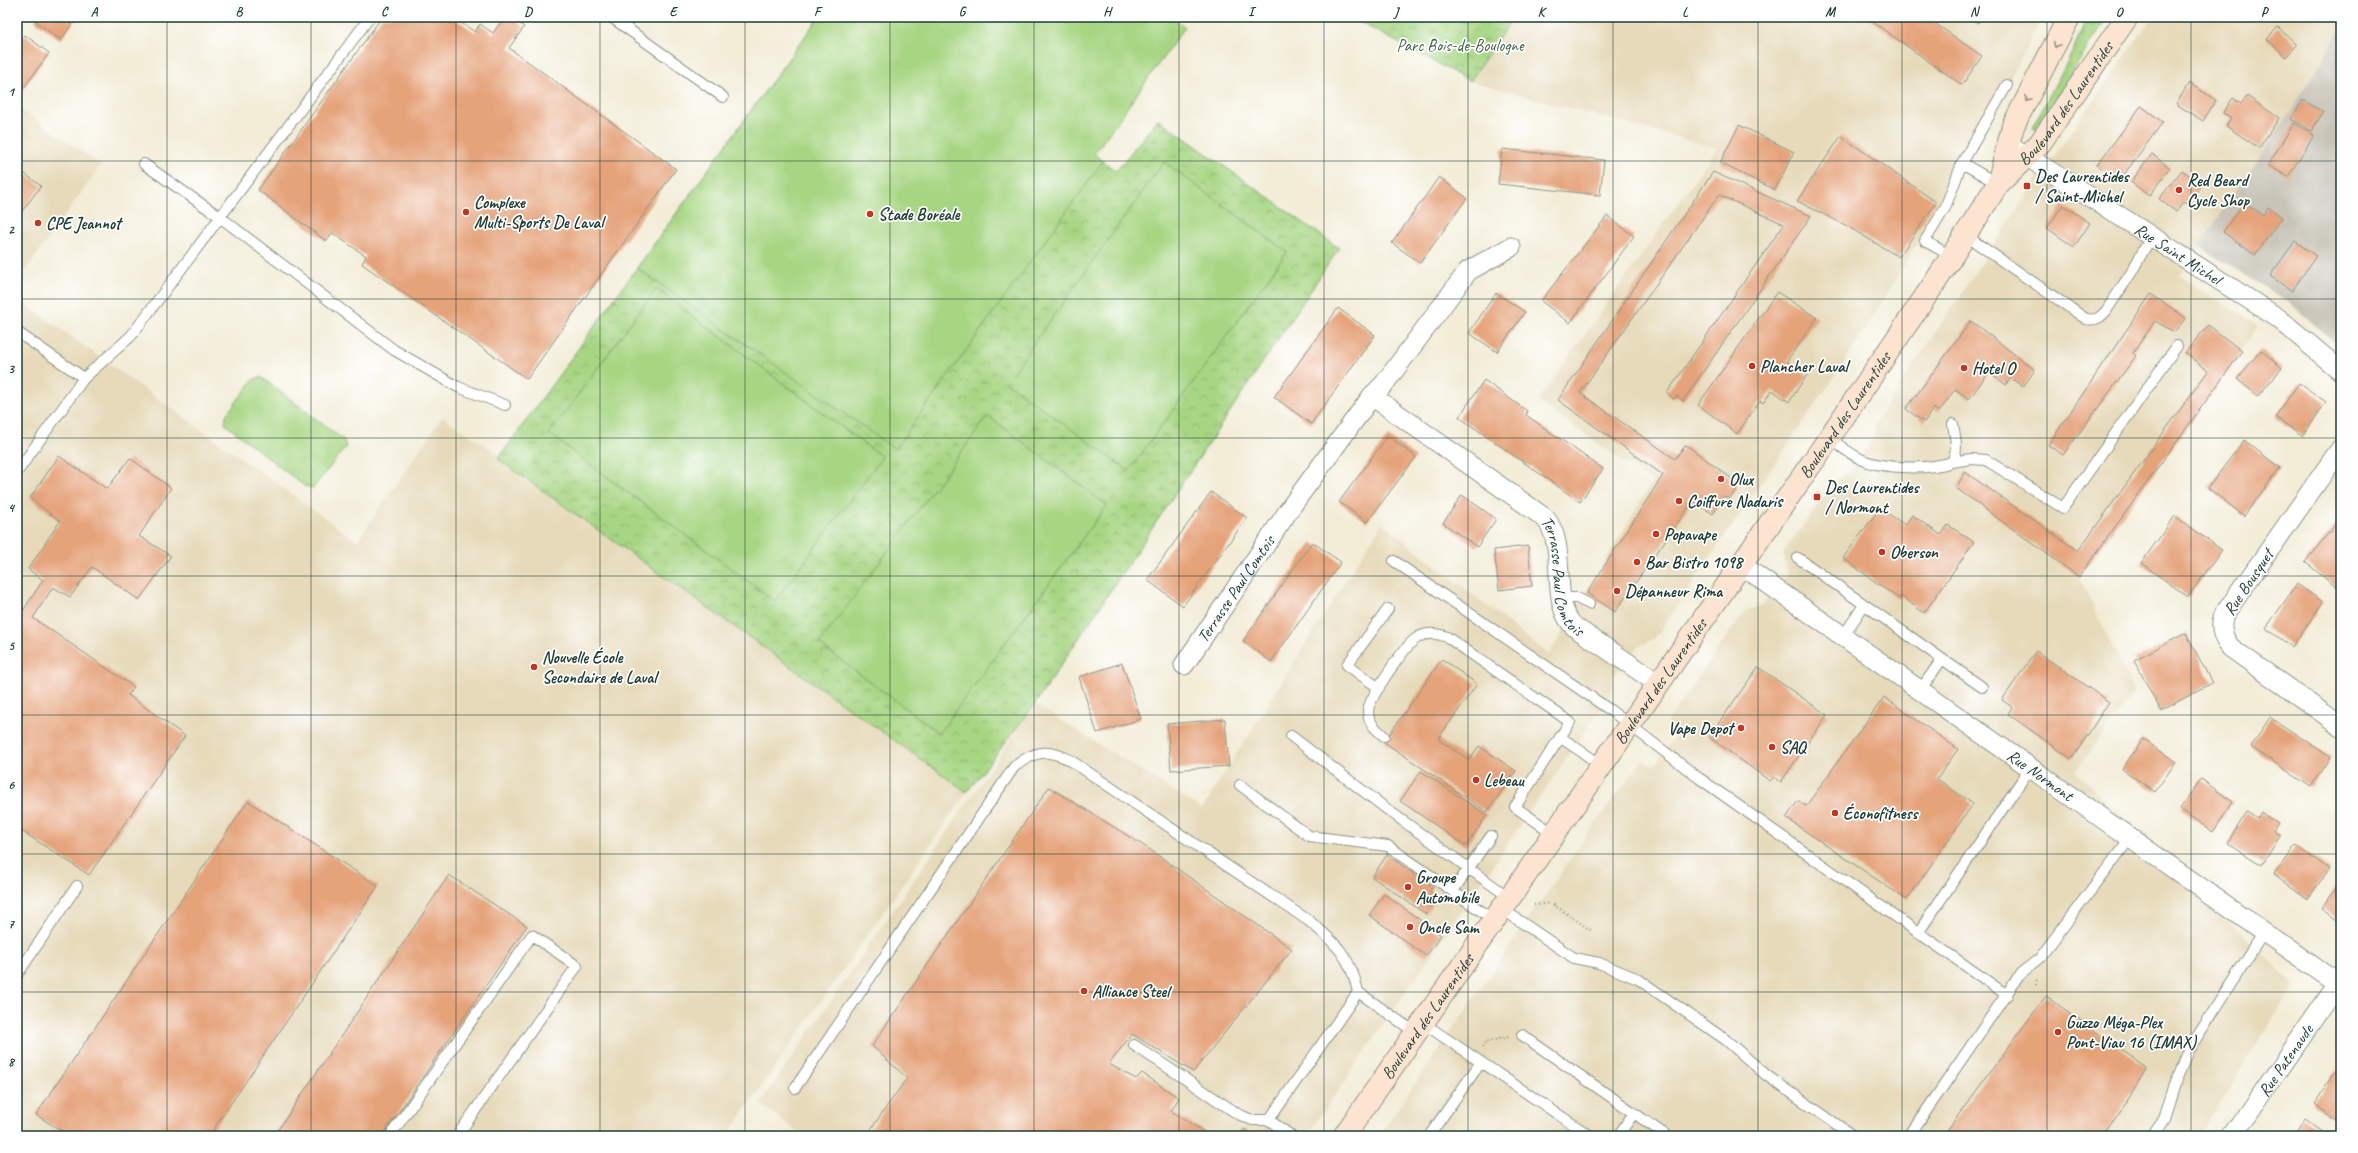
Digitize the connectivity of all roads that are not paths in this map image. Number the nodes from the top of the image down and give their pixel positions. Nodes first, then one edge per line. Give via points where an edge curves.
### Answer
1 (370, 17) edge
2 (611, 17) edge
3 (2069, 17) edge
4 (2127, 17) edge
5 (2008, 85) dead end
6 (723, 97) dead end
7 (2008, 145) junction
8 (2027, 156) junction
9 (1962, 163) junction
10 (144, 164) dead end
11 (1998, 184) junction
12 (220, 217) junction
13 (1965, 235) junction
14 (2151, 237) junction
15 (1511, 247) dead end
16 (1951, 256) junction
17 (17, 332) edge
18 (2177, 346) dead end
19 (2341, 371) edge
20 (84, 378) junction
21 (1372, 396) junction
22 (505, 405) dead end
23 (1953, 424) dead end
24 (1829, 438) junction
25 (2341, 448) edge
26 (1952, 462) junction
27 (17, 472) edge
28 (1798, 558) dead end
29 (1394, 561) dead end
30 (1740, 564) junction
31 (1562, 598) junction
32 (1589, 604) dead end
33 (1864, 605) junction
34 (1388, 609) dead end
35 (1844, 635) junction
36 (1942, 659) junction
37 (1184, 665) dead end
38 (1658, 684) junction
39 (1982, 687) dead end
40 (1379, 688) junction
41 (1921, 689) junction
42 (1629, 725) junction
43 (2341, 726) edge
44 (1291, 736) dead end
45 (1384, 736) dead end
46 (1560, 737) junction
47 (1601, 765) junction
48 (2031, 767) junction
49 (1240, 785) dead end
50 (1554, 834) junction
51 (1491, 836) dead end
52 (2131, 837) junction
53 (1469, 868) junction
54 (77, 886) dead end
55 (1453, 891) junction
56 (1502, 909) junction
57 (2264, 932) junction
58 (1918, 933) junction
59 (17, 974) edge
60 (2340, 985) edge
61 (1358, 992) junction
62 (2007, 995) junction
63 (1420, 1028) junction
64 (1522, 1035) road end
65 (1134, 1045) dead end
66 (1481, 1062) junction
67 (795, 1088) dead end
68 (1634, 1113) junction
69 (1269, 1120) junction
70 (1290, 1135) dead end
71 (390, 1136) edge
72 (457, 1136) edge
73 (1344, 1136) edge
74 (1430, 1136) edge
75 (1590, 1136) edge
76 (1618, 1136) edge
77 (1667, 1136) edge
78 (1853, 1136) edge
79 (1909, 1136) edge
80 (2153, 1136) edge
81 (2233, 1136) edge

1 - 12 lane
2 - 6 lane
3 -> 7 main road, Boulevard des Laurentides via 2013,126
4 - 8 main road, Boulevard des Laurentides via 2040,143
5 - 9 lane
7 - 8 street, Rue Saint Michel
7 - 11 main road, Boulevard des Laurentides
8 - 11 main road, Boulevard des Laurentides
8 - 14 street, Rue Saint Michel
9 - 11 lane
9 - 16 lane via 1945,208 1925,241
10 - 12 lane
11 - 13 main road, Boulevard des Laurentides
12 - 20 lane via 131,336
12 - 22 lane via 394,350 458,386
13 - 14 lane via 2092,321 2106,311
13 - 16 main road, Boulevard des Laurentides
14 - 19 street, Rue Saint Michel via 2280,319
15 - 21 street, Terrasse Paul Comtois via 1468,271 1384,384
16 - 24 main road, Boulevard des Laurentides
17 - 20 lane
18 - 26 lane via 2063,508 1986,460
20 - 27 lane
21 - 31 street, Terrasse Paul Comtois via 1545,518 1556,541
21 - 37 street, Terrasse Paul Comtois via 1293,504
23 - 26 lane via 1957,446
24 - 26 lane via 1863,460 1875,463 1925,467
24 - 30 main road, Boulevard des Laurentides
25 - 43 street, Rue Bousquet via 2226,613 2221,624 2231,648
28 - 33 lane
29 - 42 lane
30 - 35 street, Rue Normont
30 - 38 main road, Boulevard des Laurentides
31 - 32 lane via 1576,598
31 - 38 street, Terrasse Paul Comtois via 1566,616 1573,626
33 - 35 lane
33 - 36 lane
34 - 40 lane via 1347,665
35 - 41 street, Rue Normont
36 - 39 lane
36 - 41 lane
38 - 42 main road, Boulevard des Laurentides
40 - 45 lane via 1369,704 1368,712 1370,722
40 - 46 lane via 1410,644 1425,634 1438,634 1570,722
41 - 48 street, Rue Normont
42 - 47 main road, Boulevard des Laurentides
42 - 58 lane via 1699,778
44 - 53 lane
46 - 47 lane
46 - 50 lane via 1515,807
47 - 50 main road, Boulevard des Laurentides
48 - 52 street, Rue Normont
48 - 58 lane
49 - 55 lane via 1309,836 1388,846
50 - 56 main road, Boulevard des Laurentides
51 - 53 lane
52 - 57 street, Rue Normont
52 - 62 lane via 2039,959 2021,973
53 - 55 lane
53 - 56 lane
54 - 59 lane
55 - 56 lane
56 - 63 main road, Boulevard des Laurentides
56 - 78 lane via 1574,958 1599,963 1638,978 1726,1040 1766,1075
57 - 60 street, Rue Normont
57 - 80 lane via 2190,1048 2164,1119
58 - 62 lane
60 - 81 street, Rue Patenaude
61 - 63 lane
61 - 67 lane via 1353,970 1346,958 1332,941 1309,922 1070,760 1055,752 1041,752 1024,759 1014,767
61 - 69 lane
62 - 79 lane
63 - 66 lane
63 - 73 main road, Boulevard des Laurentides
64 - 68 lane
65 - 69 lane via 1238,1114 1252,1120
66 - 74 lane
66 - 75 lane
68 - 76 lane
68 - 77 lane
69 - 70 lane
71 - 72 lane via 532,935 577,966

